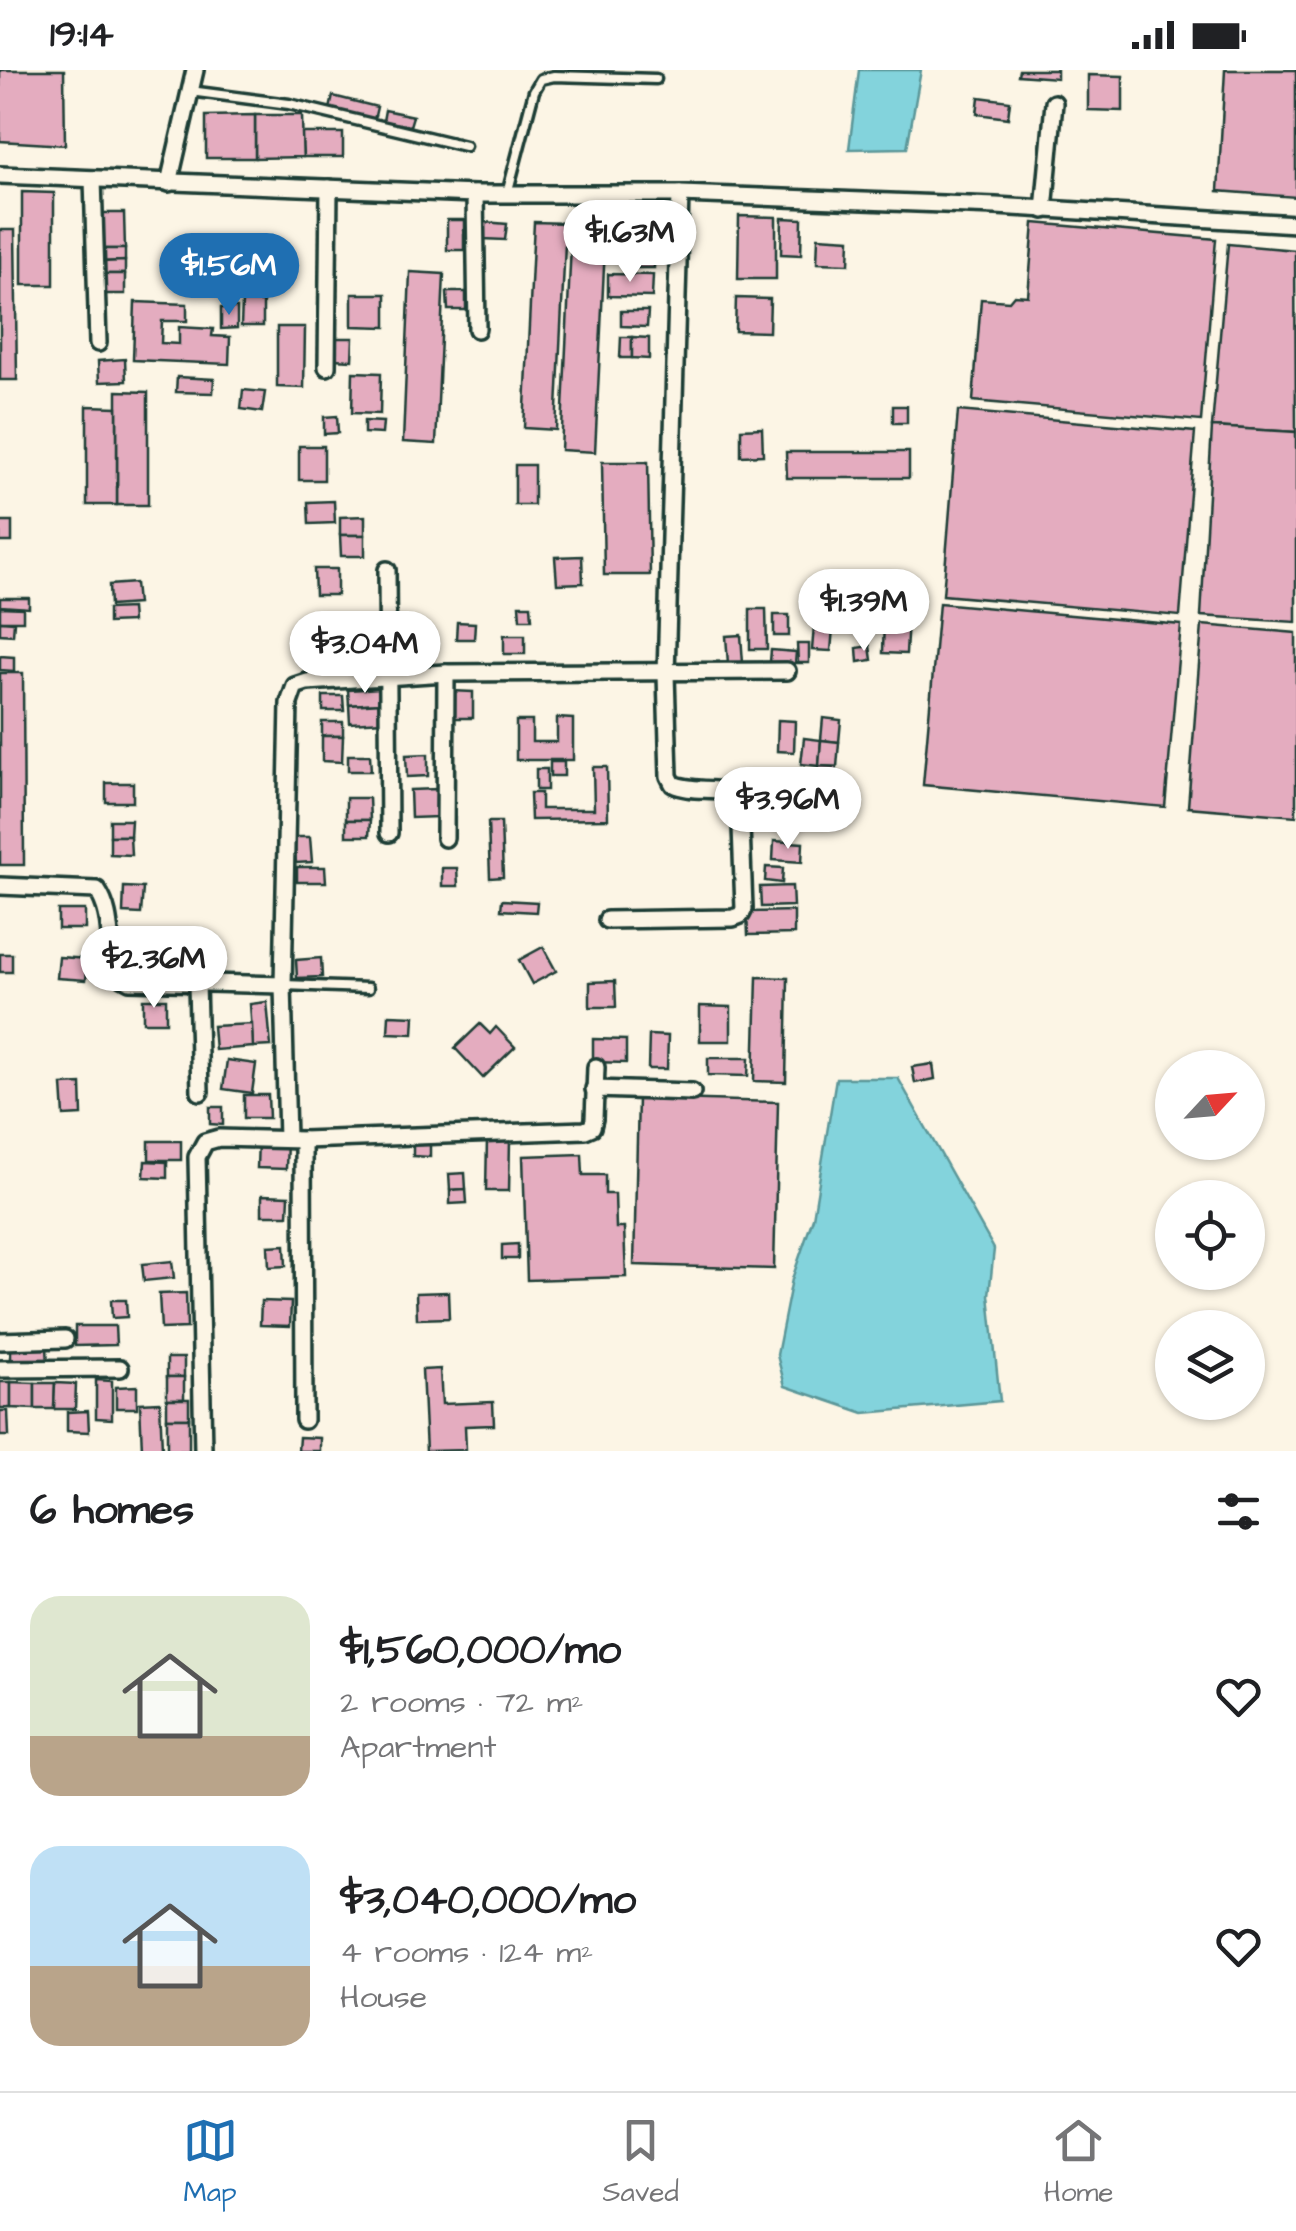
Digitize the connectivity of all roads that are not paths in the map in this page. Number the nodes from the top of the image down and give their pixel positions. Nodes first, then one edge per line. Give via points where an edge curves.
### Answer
1 (194, 70) edge
2 (656, 79) dead end
3 (190, 91) junction
4 (1054, 102) dead end
5 (465, 146) dead end
6 (0, 175) edge
7 (93, 179) junction
8 (169, 183) junction
9 (330, 188) junction
10 (475, 194) junction
11 (507, 194) junction
12 (680, 194) junction
13 (1044, 210) junction
14 (1296, 224) edge
15 (477, 330) dead end
16 (98, 344) dead end
17 (327, 367) dead end
18 (387, 570) dead end
19 (788, 671) dead end
20 (446, 673) junction
21 (666, 674) junction
22 (387, 676) junction
23 (388, 834) dead end
24 (445, 838) dead end
25 (0, 886) edge
26 (606, 920) dead end
27 (197, 984) junction
28 (283, 985) junction
29 (368, 988) dead end
30 (596, 1067) dead end
31 (594, 1090) junction
32 (200, 1092) dead end
33 (692, 1092) dead end
34 (295, 1140) junction
35 (65, 1338) dead end
36 (0, 1341) edge
37 (120, 1368) dead end
38 (0, 1369) edge
39 (304, 1420) dead end
40 (203, 1451) edge

1 - 3 street
2 - 11 lane via 542,80
3 - 5 lane via 289,104
3 - 8 street
4 - 13 street
6 - 7 street
7 - 8 street
7 - 16 street
8 - 9 street
9 - 10 street
9 - 17 street
10 - 11 street
10 - 15 street
11 - 12 street
12 - 13 street
12 - 21 street
13 - 14 street
18 - 22 street
19 - 21 street
20 - 21 street
20 - 22 street
20 - 24 street
21 - 26 street via 673,784 740,798 744,909 733,918
22 - 23 street
22 - 28 street via 307,682 295,686 289,703
25 - 27 street via 97,890 107,905 117,974
27 - 28 street
27 - 32 street
28 - 29 lane
28 - 34 street
30 - 31 street
31 - 33 street
31 - 34 street via 594,1119 584,1130
34 - 39 street
34 - 40 street via 219,1138 205,1142 198,1157
35 - 36 street
37 - 38 street

